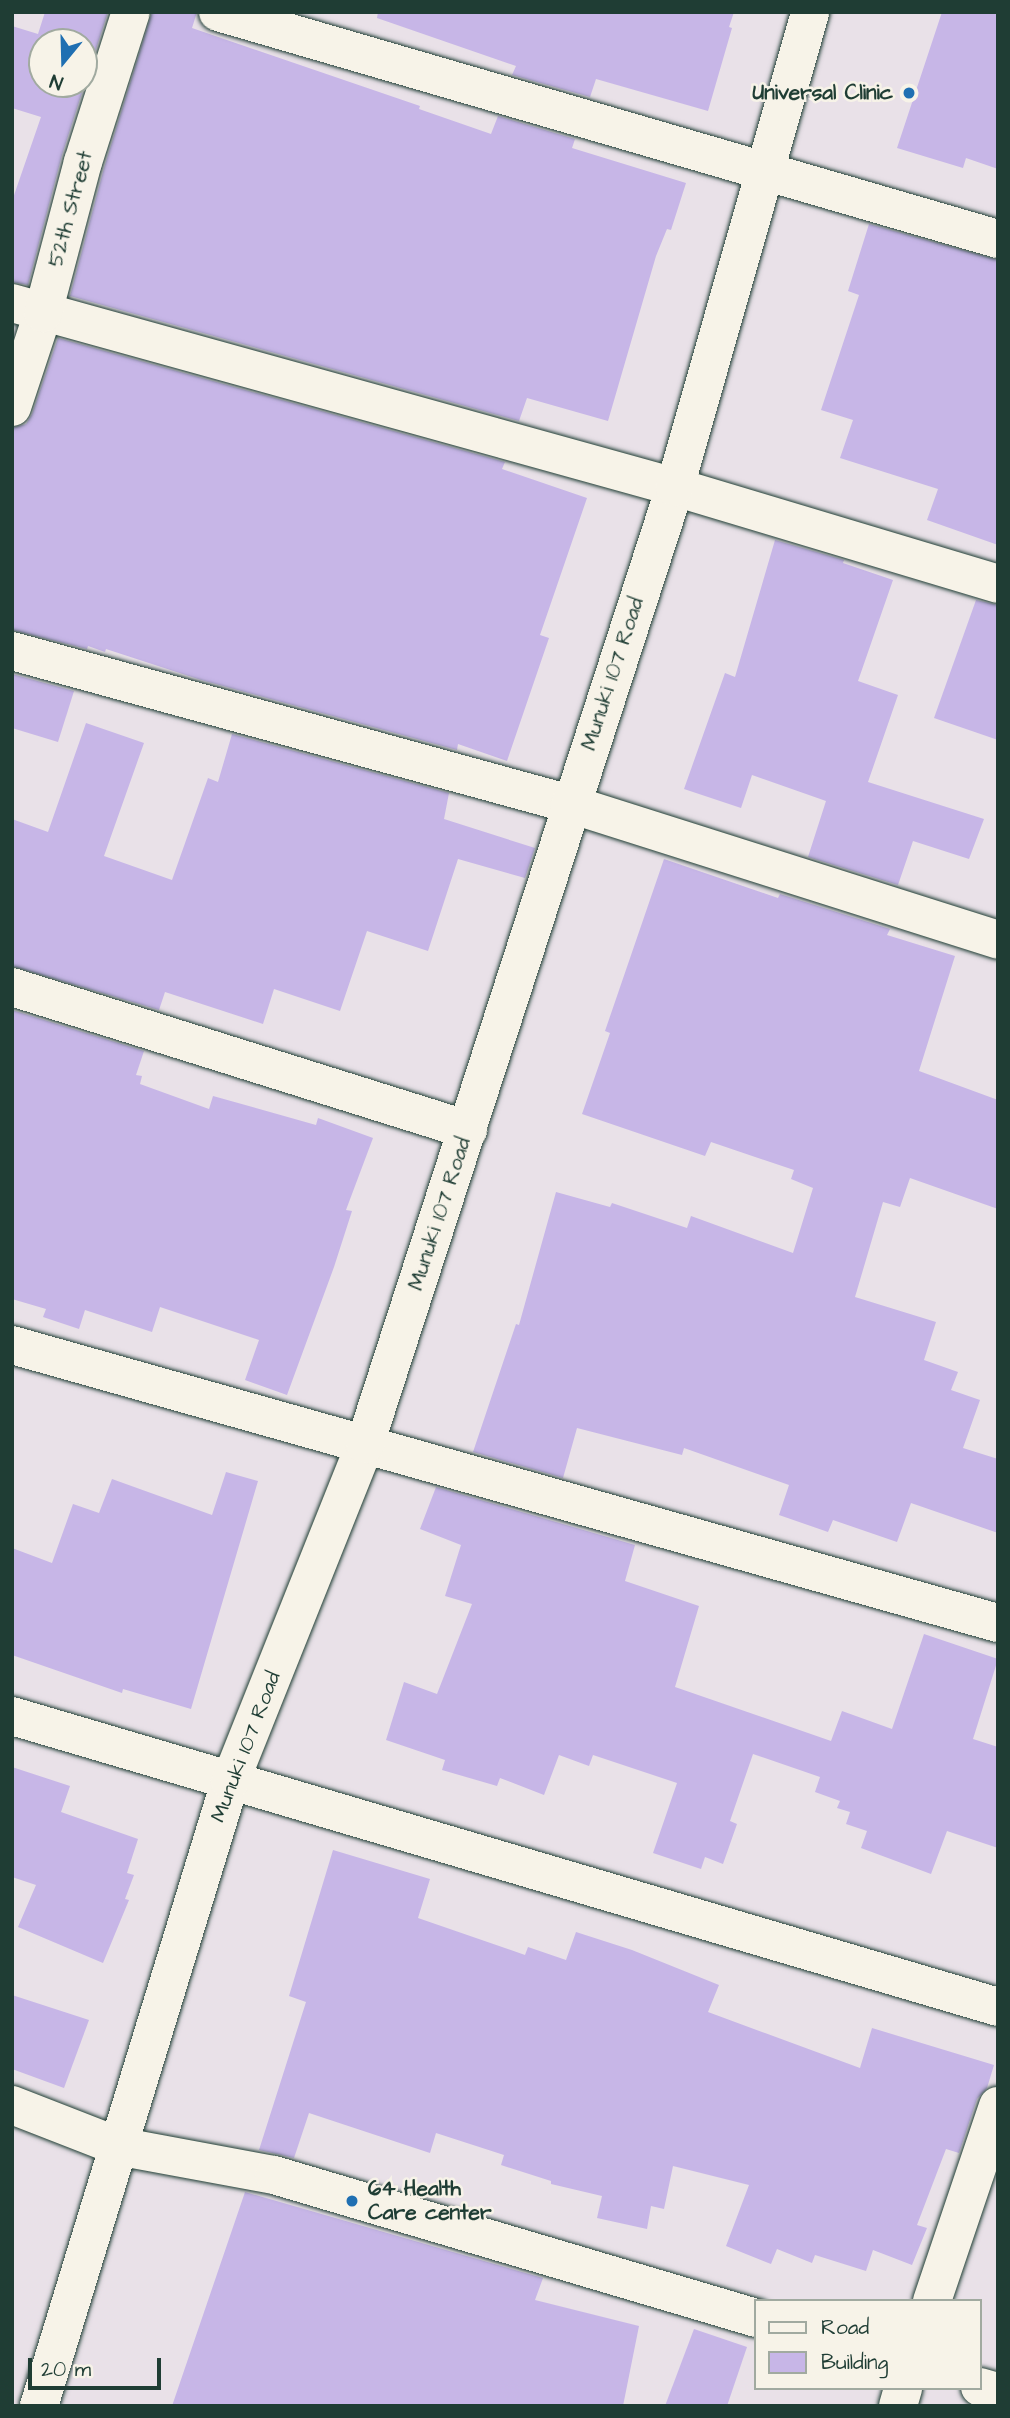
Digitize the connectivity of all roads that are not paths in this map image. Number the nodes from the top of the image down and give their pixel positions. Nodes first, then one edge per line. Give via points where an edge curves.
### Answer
1 (131, 12) edge
2 (218, 12) edge
3 (810, 12) edge
4 (766, 172) junction
5 (998, 239) edge
6 (28, 308) edge
7 (12, 407) edge
8 (675, 487) junction
9 (998, 584) edge
10 (12, 651) edge
11 (570, 804) junction
12 (998, 940) edge
13 (12, 988) edge
14 (468, 1130) junction
15 (12, 1345) edge
16 (365, 1444) junction
17 (998, 1623) edge
18 (12, 1716) edge
19 (230, 1782) junction
20 (998, 2007) edge
21 (12, 2105) edge
22 (998, 2106) edge
23 (117, 2146) junction
24 (933, 2299) edge
25 (754, 2317) edge
26 (39, 2406) edge

1 - 6 street, 52th Street via 83,162
2 - 4 street
3 - 4 street, Munuki 107 Road
4 - 5 street
4 - 8 street, Munuki 107 Road
6 - 7 street, 52th Street
6 - 8 street
8 - 9 street
8 - 11 street, Munuki 107 Road
10 - 11 street
11 - 12 street
11 - 14 street, Munuki 107 Road
13 - 14 street
14 - 16 street, Munuki 107 Road
15 - 16 street
16 - 17 street
16 - 19 street, Munuki 107 Road
18 - 19 street
19 - 20 street
19 - 23 street, Munuki 107 Road
21 - 23 street
22 - 24 street
23 - 25 street via 274,2175
23 - 26 street, Munuki 107 Road

